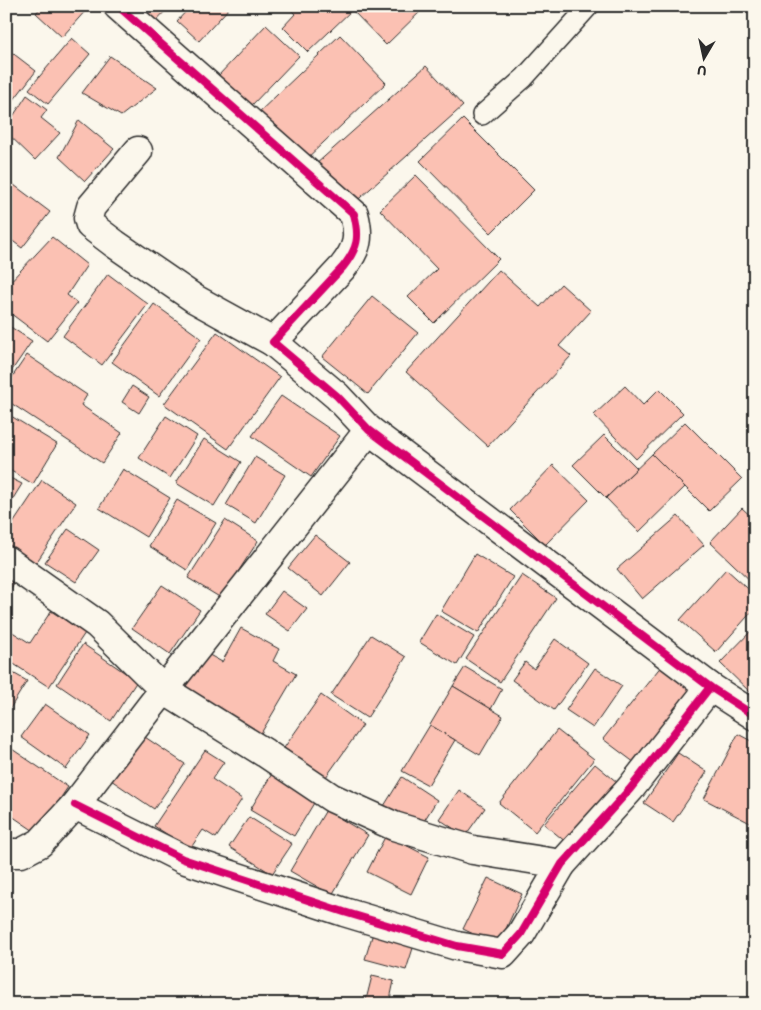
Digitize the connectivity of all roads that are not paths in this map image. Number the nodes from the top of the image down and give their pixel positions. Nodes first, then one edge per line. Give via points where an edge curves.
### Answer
1 (118, 6) edge
2 (589, 6) edge
3 (482, 115) dead end
4 (138, 151) dead end
5 (273, 342) junction
6 (369, 430) junction
7 (6, 560) edge
8 (710, 686) junction
9 (164, 690) junction
10 (755, 716) edge
11 (75, 805) junction
12 (6, 853) edge
13 (562, 864) junction

1 - 5 street via 354,214 358,238 354,254
2 - 3 lane via 524,78
4 - 5 street via 91,207 90,225 196,299
5 - 6 street via 336,396
6 - 8 street
6 - 9 street
7 - 9 street via 98,624
8 - 10 street
8 - 13 street via 630,789
9 - 11 street
9 - 13 street via 332,798 394,826 472,850
11 - 12 street via 40,843 21,853
11 - 13 street via 183,859 457,946 503,954 522,934

